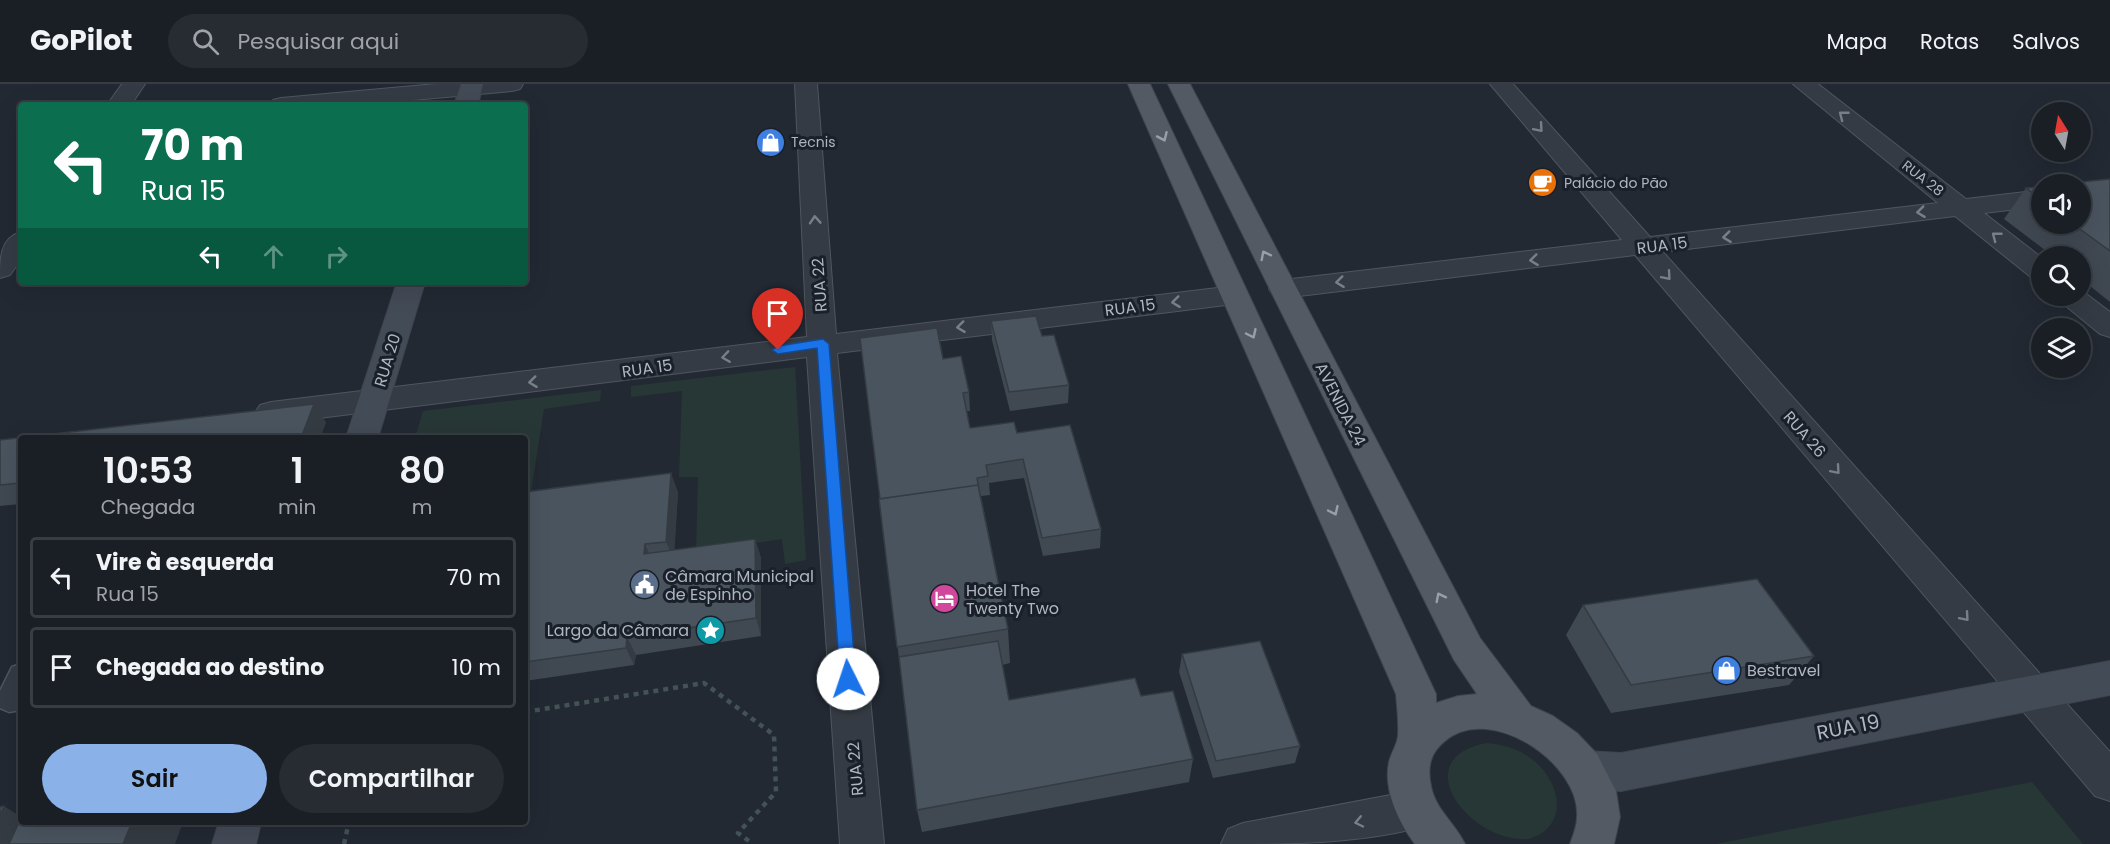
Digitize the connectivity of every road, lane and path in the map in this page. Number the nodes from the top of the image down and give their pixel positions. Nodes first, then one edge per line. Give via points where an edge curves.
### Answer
1 (134, 84) edge
2 (512, 84) edge
3 (806, 84) edge
4 (1139, 84) edge
5 (1179, 84) edge
6 (1501, 84) edge
7 (1804, 84) edge
8 (469, 92) edge
9 (121, 102) edge
10 (324, 102) edge
11 (2031, 199) edge
12 (1960, 207) junction
13 (18, 244) edge
14 (1642, 247) junction
15 (2031, 263) edge
16 (0, 269) edge
17 (410, 285) edge
18 (1282, 289) junction
19 (1234, 295) junction
20 (2084, 306) edge
21 (2110, 327) edge
22 (823, 344) junction
23 (375, 401) junction
24 (247, 416) edge
25 (363, 435) edge
26 (2110, 678) edge
27 (18, 681) edge
28 (2031, 693) junction
29 (18, 698) edge
30 (528, 712) edge
31 (1516, 716) junction
32 (1417, 741) junction
33 (1585, 771) junction
34 (2110, 782) edge
35 (1417, 810) junction
36 (239, 825) edge
37 (348, 825) edge
38 (234, 844) edge
39 (344, 844) edge
40 (753, 844) edge
41 (862, 844) edge
42 (1244, 844) edge
43 (1443, 844) edge
44 (1592, 844) edge

1 - 9 street
2 - 8 street
22 -> 3 street, RUA 22
4 -> 19 main road
18 -> 5 main road, AVENIDA 24
6 -> 14 street, RUA 26
12 -> 7 street, RUA 28
8 - 10 street
11 - 12 street, RUA 15
12 -> 14 street, RUA 15
15 -> 12 street, RUA 28
13 - 16 street
14 -> 18 street, RUA 15
14 -> 28 street, RUA 26
17 - 23 street, RUA 20
31 -> 18 main road, AVENIDA 24 via 1467,649
19 -> 22 street, RUA 15
19 -> 32 main road via 1406,668 1416,694
20 - 21 street
22 -> 23 street, RUA 15
22 - 41 street, RUA 22
23 - 24 street, RUA 15
23 - 25 street, RUA 20
26 - 28 street, RUA 19
27 - 29 lane via 9,700
28 - 33 street, RUA 19 via 1621,772
28 - 34 street, RUA 26
30 - 40 path via 704,683 774,735 776,792 738,833
31 - 32 main road, AVENIDA 24 via 1487,711 1458,713 1434,723
31 - 33 main road, AVENIDA 24 via 1543,729 1567,748
32 - 35 main road via 1409,761 1409,785
33 - 44 main road, AVENIDA 24 via 1597,800 1599,830
35 -> 42 street
35 - 43 main road via 1430,832
36 - 38 street
37 - 39 path

